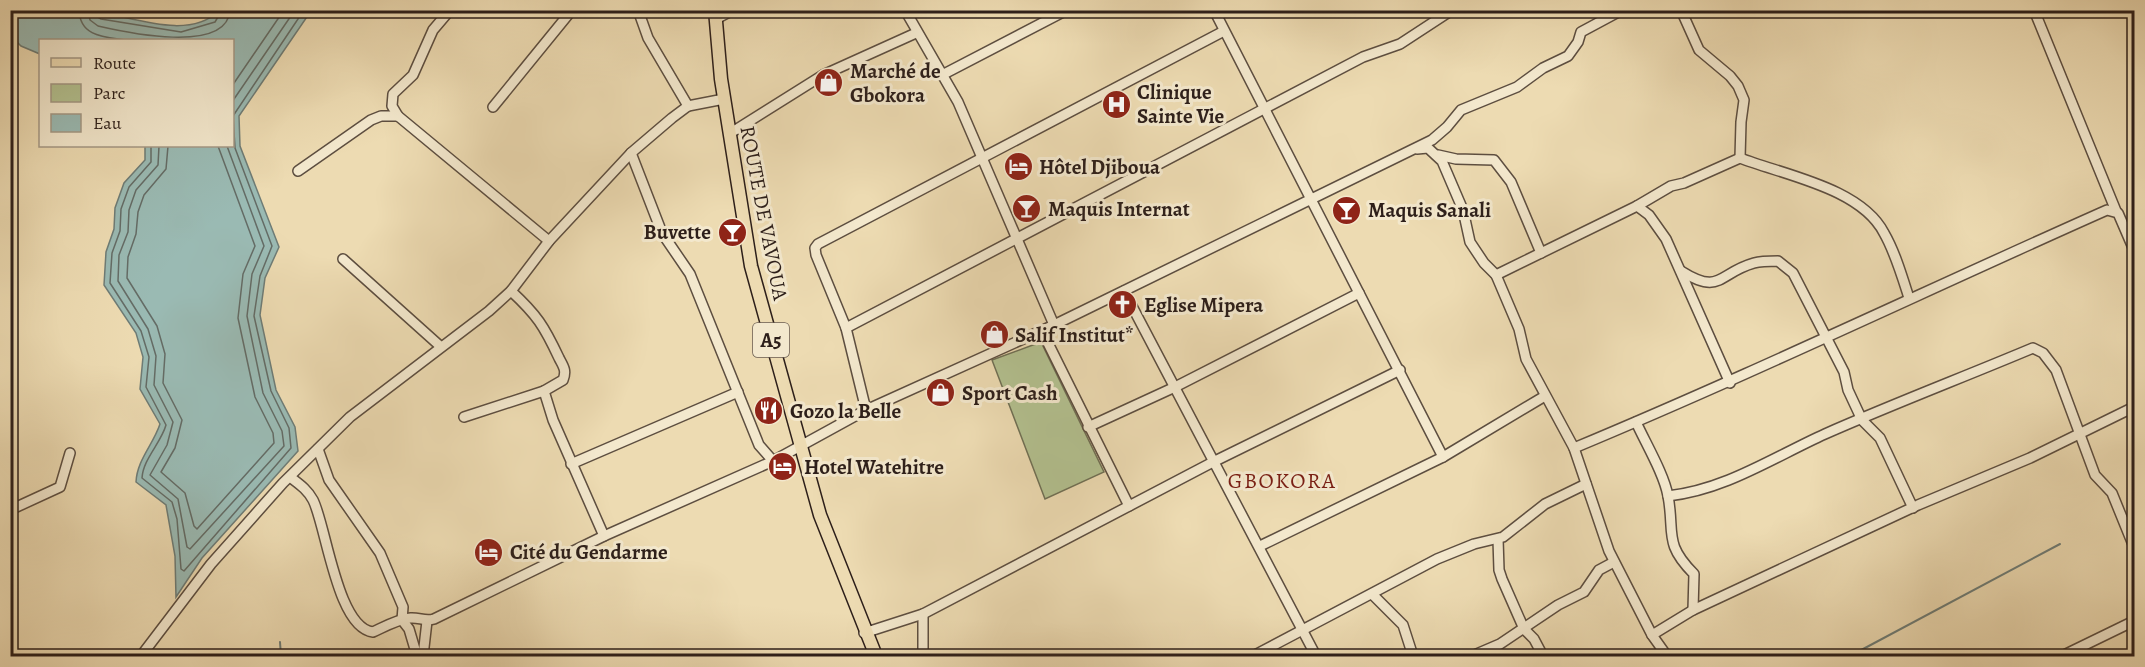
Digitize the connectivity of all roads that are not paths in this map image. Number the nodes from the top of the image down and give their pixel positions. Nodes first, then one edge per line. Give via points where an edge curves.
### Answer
1 (450, 10) edge
2 (572, 10) edge
3 (638, 10) edge
4 (733, 10) edge
5 (904, 10) edge
6 (1067, 10) edge
7 (1214, 10) edge
8 (1452, 10) edge
9 (1622, 10) edge
10 (1681, 10) edge
11 (2034, 10) edge
12 (715, 14) edge
13 (1224, 31) junction
14 (916, 33) junction
15 (942, 75) junction
16 (724, 99) junction
17 (688, 106) junction
18 (493, 107) dead end
19 (1266, 110) junction
20 (398, 116) junction
21 (729, 134) junction
22 (1411, 150) junction
23 (631, 153) junction
24 (1438, 155) junction
25 (1740, 158) junction
26 (984, 159) junction
27 (298, 171) dead end
28 (1310, 198) junction
29 (1637, 206) junction
30 (2116, 212) junction
31 (1017, 239) junction
32 (549, 241) junction
33 (2134, 250) edge
34 (1541, 253) junction
35 (343, 259) dead end
36 (1681, 271) junction
37 (1496, 275) junction
38 (511, 291) junction
39 (1124, 291) junction
40 (1359, 293) junction
41 (1909, 298) junction
42 (1054, 325) junction
43 (846, 328) junction
44 (1042, 331) junction
45 (1826, 335) junction
46 (440, 346) junction
47 (1400, 370) junction
48 (1730, 382) junction
49 (1175, 387) junction
50 (544, 391) junction
51 (738, 393) junction
52 (1545, 396) junction
53 (2134, 407) edge
54 (866, 410) junction
55 (464, 417) dead end
56 (1862, 420) junction
57 (1636, 422) junction
58 (1088, 427) junction
59 (2079, 434) junction
60 (800, 446) junction
61 (1574, 448) junction
62 (318, 449) junction
63 (70, 453) dead end
64 (1443, 457) junction
65 (773, 461) junction
66 (1213, 462) junction
67 (572, 464) junction
68 (290, 477) junction
69 (1586, 484) junction
70 (1668, 496) junction
71 (1129, 506) junction
72 (1913, 508) junction
73 (10, 510) edge
74 (604, 536) junction
75 (1498, 539) junction
76 (1260, 546) junction
77 (2134, 547) edge
78 (1614, 562) junction
79 (1372, 594) junction
80 (1692, 610) junction
81 (923, 614) junction
82 (402, 620) junction
83 (427, 621) junction
84 (2134, 621) edge
85 (1302, 629) junction
86 (1524, 629) junction
87 (864, 633) junction
88 (1652, 635) junction
89 (141, 657) edge
90 (417, 657) edge
91 (423, 657) edge
92 (876, 657) edge
93 (923, 657) edge
94 (1253, 657) edge
95 (1316, 657) edge
96 (1413, 657) edge
97 (1472, 657) edge
98 (1543, 657) edge
99 (1667, 657) edge
100 (2062, 657) edge

1 - 20 street via 433,30 413,75 393,94 392,106
2 - 18 street
3 - 17 street via 648,38
4 - 12 street
5 - 14 street
6 - 15 street
7 - 13 street
8 - 19 street via 1400,44 1363,57
9 - 22 street via 1581,32 1568,56 1517,87 1461,110 1440,134
10 - 25 street via 1699,50 1730,76 1744,100
11 - 30 street
12 - 16 main road, ROUTE DE VAVOUA / A5
13 - 19 street
13 - 26 street
14 - 15 street
14 - 21 street via 827,73
15 - 26 street
16 - 17 street
16 - 21 main road, ROUTE DE VAVOUA / A5
17 - 23 street
19 - 28 street
19 - 31 street
20 - 27 street via 371,120
20 - 32 street
21 - 60 main road, ROUTE DE VAVOUA / A5 via 751,266
22 - 24 street via 1428,148
22 - 28 street
23 - 32 street
23 - 51 street via 662,233 690,274
24 - 34 street via 1494,160 1511,182
24 - 37 street via 1460,202 1470,242
25 - 29 street via 1671,186
25 - 41 street via 1833,190 1861,205 1885,233
26 - 31 street
26 - 43 street via 930,183 818,244 816,255
28 - 39 street
28 - 40 street
29 - 34 street
29 - 36 street via 1649,214 1666,239
30 - 33 street
30 - 41 street via 2107,210
31 - 42 street
31 - 43 street
32 - 38 street
34 - 37 street
35 - 46 street
36 - 45 street via 1712,284 1755,262 1778,261 1793,273
36 - 48 street
37 - 52 street via 1519,329 1526,359
38 - 46 street
38 - 50 street via 548,332 565,369 563,380
39 - 42 street
39 - 49 street
40 - 47 street
40 - 49 street
41 - 45 street
42 - 44 street
43 - 54 street
44 - 54 street
44 - 58 street
45 - 48 street
45 - 56 street
46 - 62 street via 350,417
47 - 64 street
47 - 66 street
48 - 57 street
49 - 58 street
49 - 66 street
50 - 55 street
50 - 67 street
51 - 65 street via 759,445
51 - 67 street
52 - 61 street
52 - 64 street
53 - 59 street
54 - 60 street
56 - 59 street via 2033,348 2043,353 2056,370
56 - 70 street via 1718,485
56 - 72 street via 1880,438
57 - 61 street
57 - 70 street
58 - 71 street
59 - 72 street
59 - 77 street via 2096,476 2112,493
60 - 65 street
60 - 87 main road, ROUTE DE VAVOUA / A5 via 820,515
61 - 69 street
62 - 68 street
62 - 82 street via 329,480 380,553 403,607
63 - 73 street via 60,487
64 - 76 street
65 - 74 street
66 - 71 street
66 - 76 street
67 - 74 street
68 - 82 street via 313,500 331,568 347,605 363,627 373,632
68 - 89 street via 212,564
69 - 75 street via 1545,504
69 - 78 street
70 - 80 street via 1669,528 1676,553 1694,574
71 - 81 street
72 - 80 street
74 - 83 street
75 - 79 street via 1437,559
75 - 86 street via 1499,570
76 - 85 street
78 - 86 street via 1599,570 1584,592 1558,604
78 - 88 street
79 - 85 street
79 - 96 street via 1403,625
80 - 88 street
81 - 87 street
81 - 93 street
82 - 83 street via 418,617
82 - 90 street via 409,629
83 - 91 street
84 - 100 street
85 - 94 street
85 - 95 street
86 - 97 street
86 - 98 street
87 - 92 main road, ROUTE DE VAVOUA / A5
88 - 99 street

